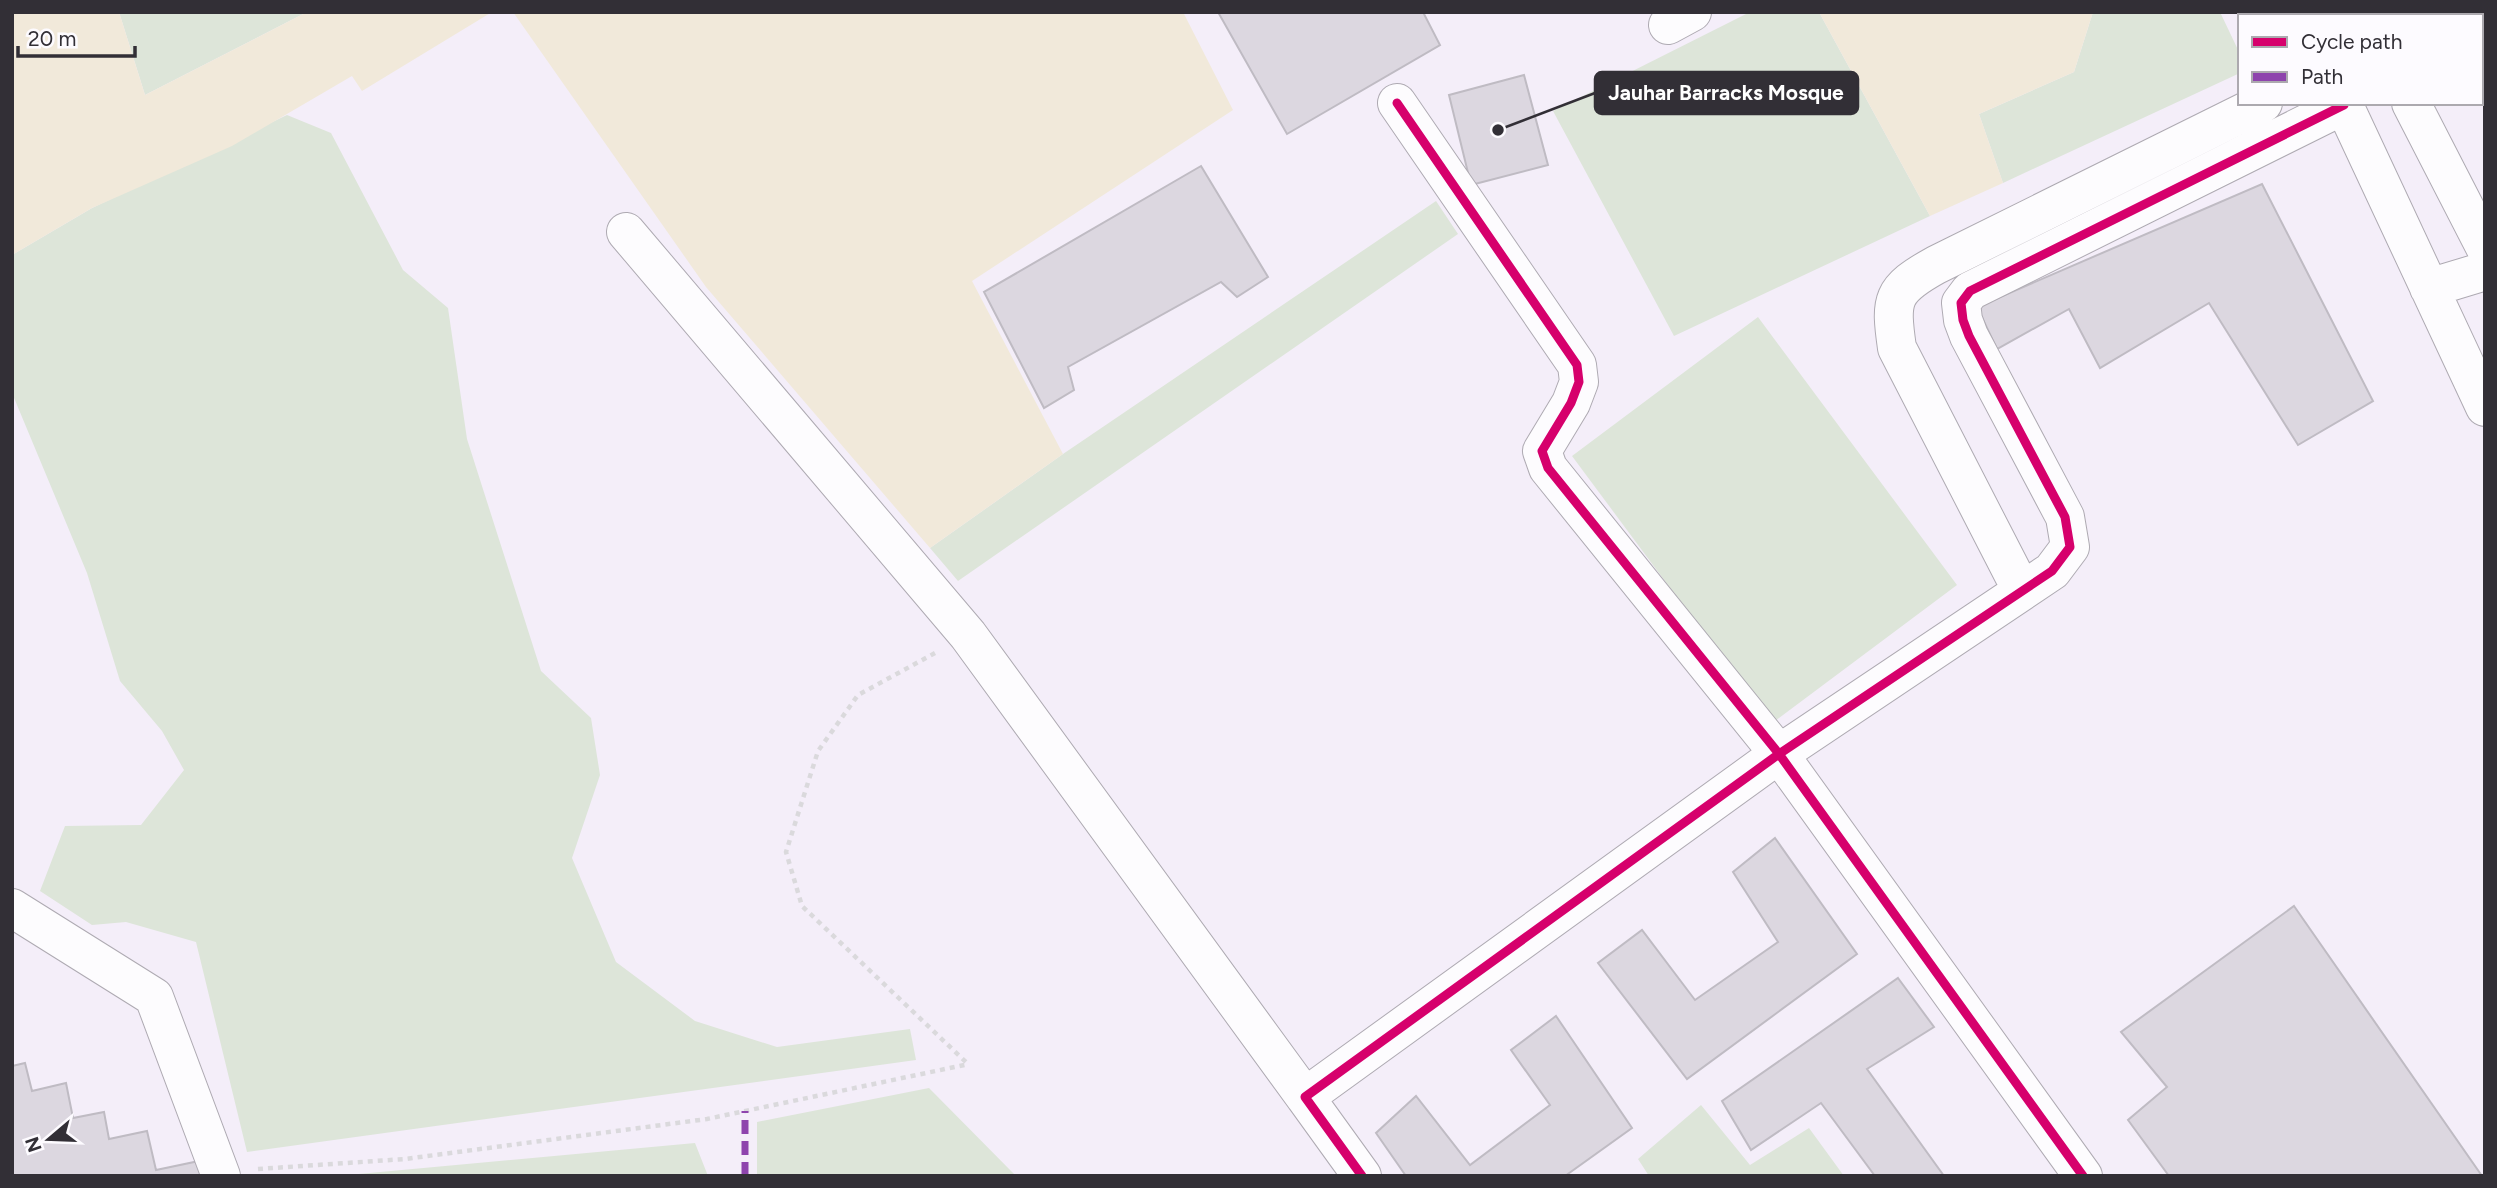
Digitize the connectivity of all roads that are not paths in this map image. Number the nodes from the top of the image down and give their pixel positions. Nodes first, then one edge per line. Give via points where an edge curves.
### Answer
1 (1397, 103) dead end
2 (2259, 105) edge
3 (2341, 105) edge
4 (2343, 105) edge
5 (2412, 105) edge
6 (626, 232) dead end
7 (2485, 247) edge
8 (2485, 271) edge
9 (2429, 288) junction
10 (2485, 407) edge
11 (2022, 591) junction
12 (1779, 754) junction
13 (12, 908) edge
14 (1305, 1097) junction
15 (221, 1173) edge
16 (1362, 1176) edge
17 (2083, 1176) edge

1 - 12 street via 1577,365 1579,382 1572,403 1542,451 1548,467
2 - 11 street via 1936,265 1911,279 1896,296 1897,348
3 - 11 street via 1987,281 1961,303 1969,336 2065,517 2070,547 2052,571
4 - 9 street
5 - 7 street
6 - 14 street via 968,635
8 - 9 street
9 - 10 street
11 - 12 street
12 - 14 street
12 - 17 street
13 - 15 street via 153,997
14 - 16 street

